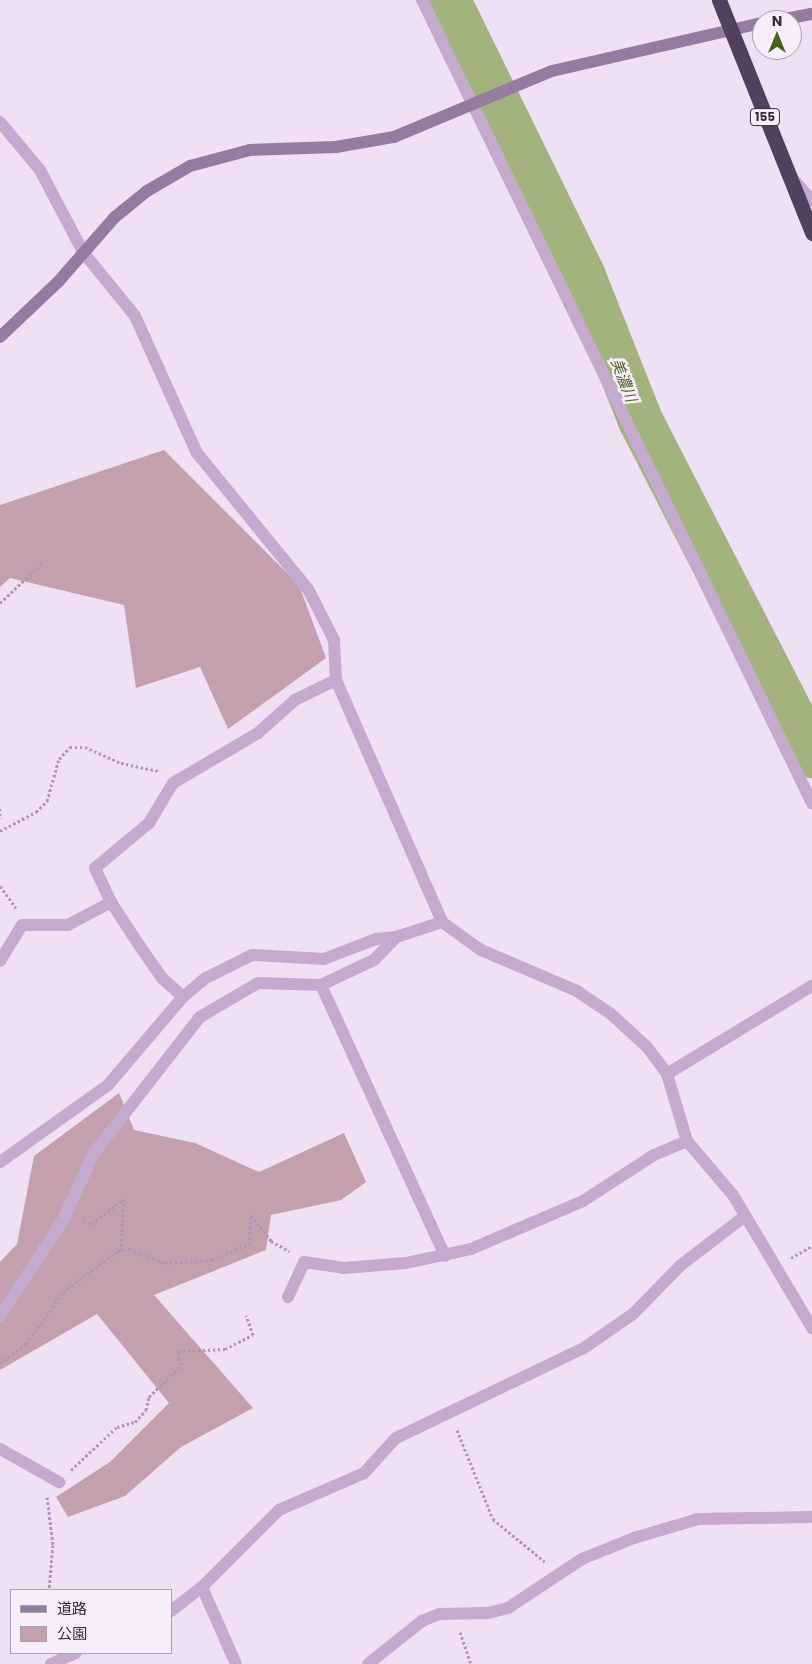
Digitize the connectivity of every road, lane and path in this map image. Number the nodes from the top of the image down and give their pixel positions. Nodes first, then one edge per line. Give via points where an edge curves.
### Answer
1 (422, 0) edge
2 (719, 0) edge
3 (752, 25) edge
4 (730, 28) junction
5 (474, 106) junction
6 (0, 122) edge
7 (786, 172) junction
8 (812, 200) edge
9 (812, 233) edge
10 (83, 252) junction
11 (0, 336) edge
12 (43, 562) dead end
13 (0, 603) edge
14 (336, 680) junction
15 (178, 780) junction
16 (812, 803) edge
17 (0, 808) edge
18 (0, 818) edge
19 (0, 831) edge
20 (111, 902) junction
21 (442, 922) junction
22 (396, 937) junction
23 (0, 960) edge
24 (321, 985) junction
25 (812, 986) edge
26 (183, 997) junction
27 (667, 1074) junction
28 (686, 1141) junction
29 (0, 1162) edge
30 (68, 1210) junction
31 (745, 1216) junction
32 (121, 1251) junction
33 (445, 1256) junction
34 (304, 1262) junction
35 (288, 1297) dead end
36 (246, 1315) dead end
37 (0, 1316) edge
38 (812, 1328) edge
39 (0, 1363) edge
40 (456, 1410) junction
41 (0, 1449) edge
42 (58, 1482) junction
43 (812, 1517) edge
44 (559, 1573) junction
45 (202, 1587) junction
46 (50, 1589) edge
47 (172, 1610) edge
48 (457, 1614) junction
49 (74, 1654) edge
50 (51, 1664) edge
51 (236, 1664) edge
52 (368, 1664) edge
53 (471, 1664) edge

1 - 5 street
2 - 4 highway, 155
3 - 4 street
4 - 5 street via 552,71
4 - 7 highway, 155
5 - 10 street via 394,137 336,147 250,150 190,166 147,191
5 - 16 street
6 - 10 street via 40,170
7 - 8 street
7 - 9 highway, 155
10 - 11 street via 58,282
10 - 14 street via 135,316 197,453 308,589 334,640
12 - 13 path
14 - 15 street via 295,700 258,734
14 - 21 street
15 - 19 path via 86,747 70,747 59,759 47,801 36,812
15 - 20 street via 149,823 96,868
17 - 18 path
20 - 23 street via 68,926 22,925
20 - 26 street via 162,978
21 - 22 street
21 - 27 street via 481,950 578,991 610,1013 647,1047
22 - 24 street via 374,960
22 - 26 street via 376,939 324,959 252,955 206,978
24 - 30 street via 258,983 200,1017 94,1153
24 - 33 street
25 - 27 street
26 - 29 street via 108,1085
27 - 28 street
28 - 31 street via 733,1195
28 - 33 street via 654,1155 583,1201
30 - 32 path via 92,1224 124,1199
30 - 37 street
31 - 38 street
31 - 40 street via 681,1265 633,1314 584,1348
32 - 34 path via 129,1249 165,1263 212,1260 249,1244 251,1215 271,1241
32 - 39 path via 63,1292 26,1344
33 - 34 street via 344,1268
34 - 35 street
36 - 42 path via 253,1335 224,1349 178,1351 181,1365 149,1398 140,1416 116,1427
40 - 44 path via 457,1434 493,1520
40 - 45 street via 396,1438 364,1473 279,1510
41 - 42 street
42 - 46 path via 47,1497 53,1545
43 - 44 street via 698,1519 582,1559
44 - 48 street via 508,1608
45 - 47 street
45 - 51 street
48 - 52 street via 422,1621
48 - 53 path
49 - 50 street

